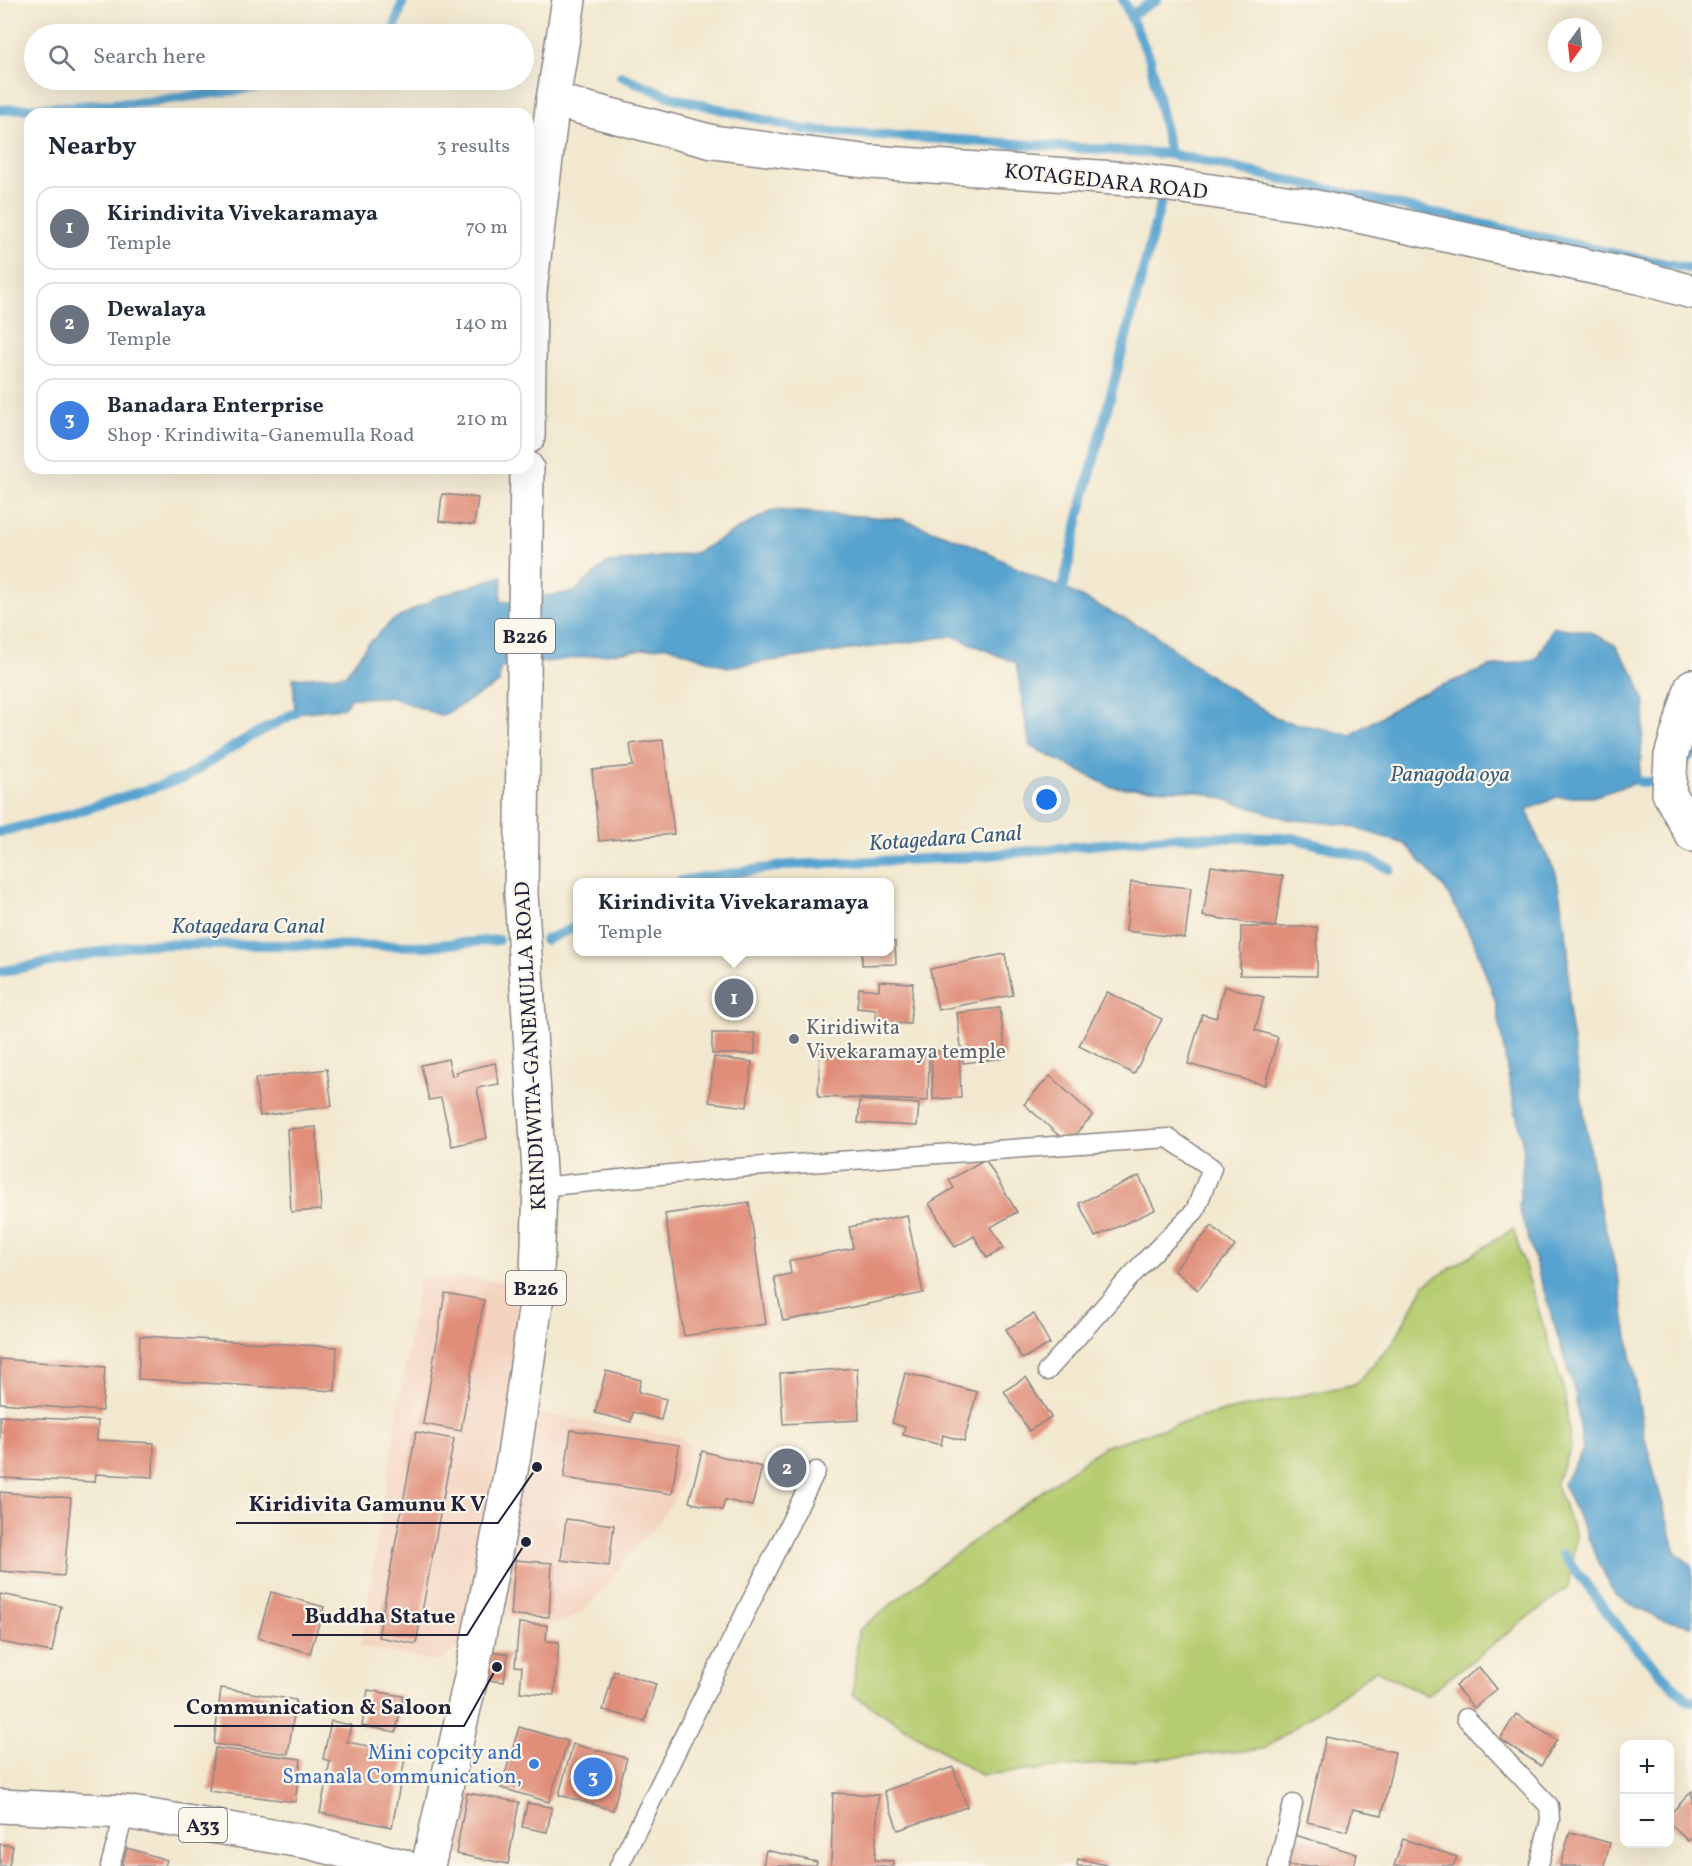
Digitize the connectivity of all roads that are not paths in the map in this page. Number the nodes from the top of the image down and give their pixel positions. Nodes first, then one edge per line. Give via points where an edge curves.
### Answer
1 (569, 0) edge
2 (553, 100) junction
3 (534, 258) edge
4 (1692, 292) edge
5 (528, 474) edge
6 (1692, 686) edge
7 (1692, 835) edge
8 (540, 1187) junction
9 (1047, 1371) dead end
10 (816, 1471) dead end
11 (1466, 1718) dead end
12 (1293, 1804) dead end
13 (0, 1806) edge
14 (125, 1812) junction
15 (110, 1866) edge
16 (403, 1866) edge
17 (428, 1866) edge
18 (619, 1866) edge
19 (1278, 1866) edge
20 (1539, 1866) edge

1 - 2 main road
2 - 3 main road
2 - 4 main road, KOTAGEDARA ROAD via 713,142 871,162 1130,179 1312,206
5 - 8 main road, KRINDIWITA-GANEMULLA ROAD / B226 via 521,894
6 - 7 main road via 1671,756 1669,793
8 - 9 lane via 722,1169 1168,1138 1212,1168 1195,1211
8 - 17 main road, KRINDIWITA-GANEMULLA ROAD / B226 via 536,1303 514,1455 470,1682
10 - 18 lane
11 - 20 lane via 1549,1806 1550,1820
12 - 19 lane
13 - 14 main road, A33
14 - 15 lane
14 - 16 main road, A33 via 308,1842

